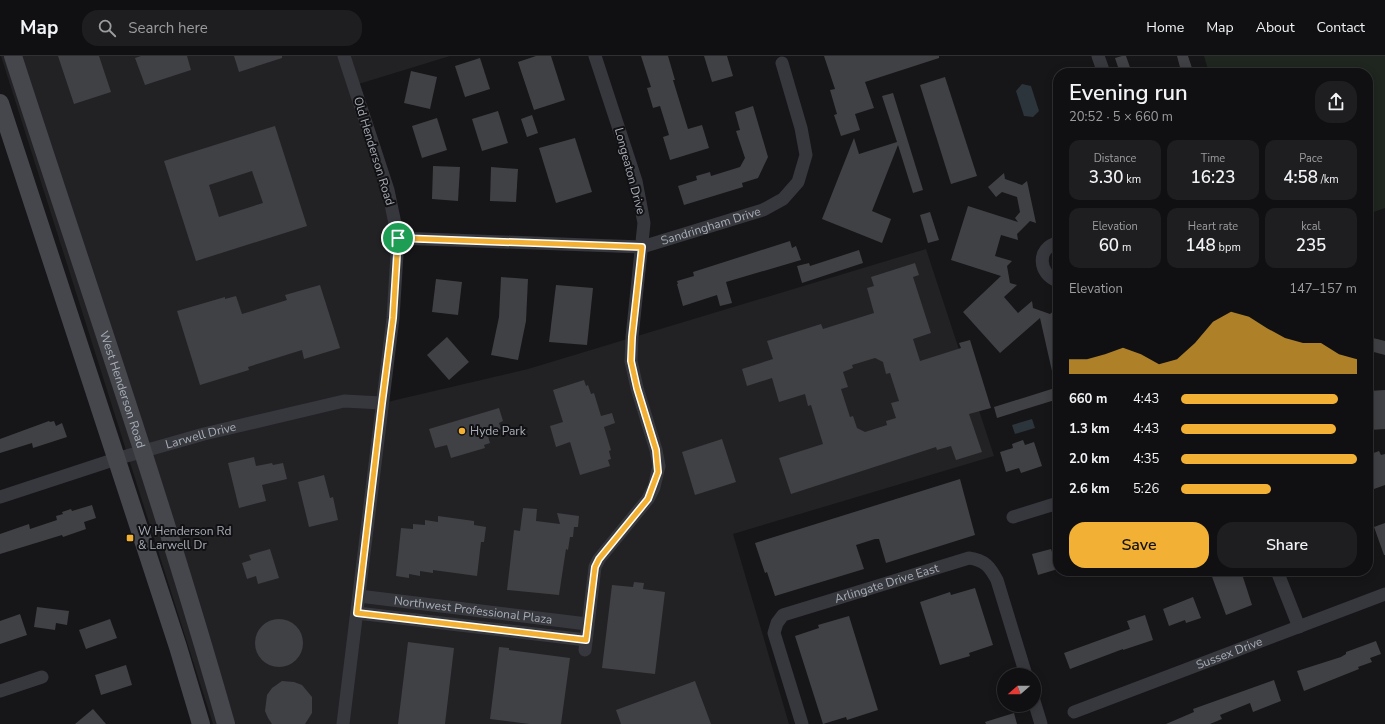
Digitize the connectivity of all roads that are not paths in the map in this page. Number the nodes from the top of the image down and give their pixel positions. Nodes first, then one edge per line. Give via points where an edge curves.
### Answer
1 (13, 56) edge
2 (344, 56) edge
3 (596, 56) edge
4 (1098, 56) edge
5 (782, 64) dead end
6 (1102, 68) edge
7 (0, 103) edge
8 (398, 238) junction
9 (1053, 245) edge
10 (642, 247) junction
11 (1053, 278) edge
12 (631, 361) joint
13 (382, 403) junction
14 (142, 451) junction
15 (116, 459) junction
16 (0, 497) edge
17 (1053, 505) edge
18 (1013, 517) dead end
19 (1279, 576) edge
20 (1385, 594) edge
21 (359, 596) junction
22 (357, 613) junction
23 (587, 624) junction
24 (1298, 627) junction
25 (1024, 668) edge
26 (42, 678) dead end
27 (0, 691) edge
28 (1037, 712) edge
29 (1074, 712) dead end
30 (201, 724) edge
31 (226, 724) edge
32 (343, 724) edge
33 (802, 724) edge
34 (1041, 724) edge

1 - 14 main road, West Henderson Road
2 - 8 street, Old Henderson Road via 388,190
3 - 10 street, Longeaton Drive via 636,181 644,223
4 - 6 street
5 - 10 street, Sandringham Drive via 801,128 806,155 798,182 783,199 763,210
7 - 15 main road
8 - 10 street, Sandringham Drive
8 - 13 street, Old Henderson Road via 393,318
9 - 11 street via 1044,252 1041,264 1047,275
10 - 12 street, Longeaton Drive
12 - 23 street, Northwest Professional Plaza via 656,450 658,472 648,499 599,559 592,580
13 - 14 street, Larwell Drive via 344,401
13 - 21 street, Old Henderson Road
14 - 15 street, Larwell Drive
14 - 31 main road, West Henderson Road
15 - 16 street, Larwell Drive
15 - 30 main road
17 - 18 street
19 - 24 street
20 - 24 street, Sussex Drive
21 - 22 street, Old Henderson Road
21 - 23 street, Northwest Professional Plaza
22 - 23 street, Northwest Professional Plaza via 585,645
22 - 32 street, Old Henderson Road
24 - 29 street, Sussex Drive
25 - 33 street, Arlingate Drive East via 991,568 981,560 970,558 783,615 774,633
26 - 27 street
28 - 34 street

